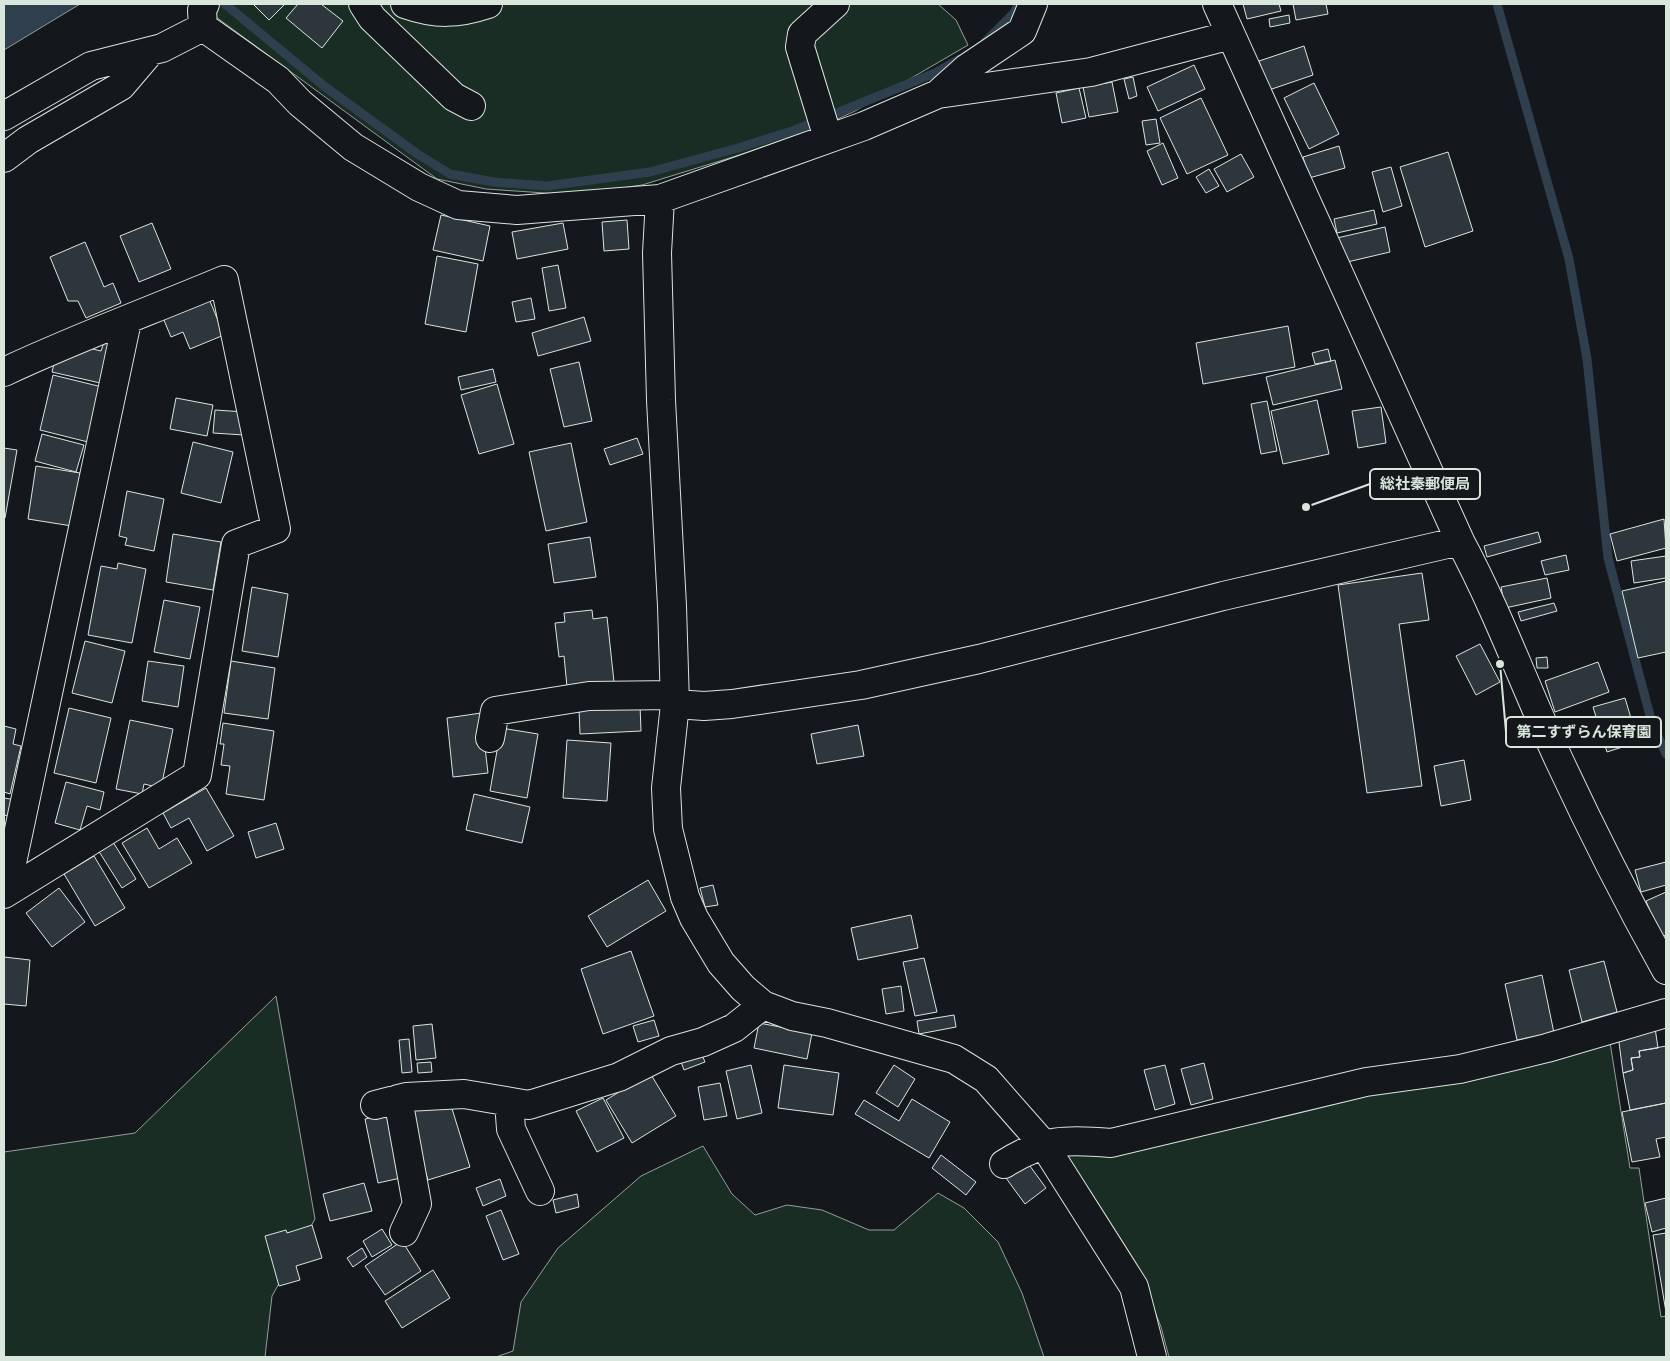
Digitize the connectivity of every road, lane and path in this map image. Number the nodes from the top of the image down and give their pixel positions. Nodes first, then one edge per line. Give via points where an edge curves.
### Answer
1 (363, 4) edge
2 (405, 4) edge
3 (488, 4) edge
4 (836, 4) edge
5 (1033, 4) edge
6 (1217, 4) edge
7 (204, 15) edge
8 (1231, 35) junction
9 (150, 52) junction
10 (938, 94) junction
11 (471, 106) dead end
12 (4, 116) edge
13 (828, 138) junction
14 (4, 158) edge
15 (660, 199) junction
16 (127, 322) junction
17 (4, 372) edge
18 (1460, 541) junction
19 (675, 700) junction
20 (490, 738) dead end
21 (5, 892) edge
22 (1666, 970) edge
23 (763, 1005) junction
24 (1666, 1014) edge
25 (509, 1102) junction
26 (1044, 1145) junction
27 (1004, 1164) dead end
28 (540, 1191) dead end
29 (404, 1232) dead end
30 (1152, 1357) edge

1 - 11 street via 372,18 454,97
2 - 3 street via 449,13
4 - 13 street via 802,34 800,47
5 - 10 street via 1022,31 967,68
6 - 8 street
7 - 9 street
7 - 15 street via 353,147 419,187 458,205 517,210
8 - 10 street via 1091,72
8 - 18 street
9 - 12 street via 90,66
9 - 14 street via 121,86 28,140
10 - 13 street
13 - 15 street
15 - 19 street via 657,253 661,400
16 - 17 street via 58,347
16 - 21 street
16 - 21 street via 224,280 276,529 236,544 197,776
18 - 19 street via 861,685 732,704 704,706
18 - 22 street via 1481,580 1559,759 1632,909
19 - 20 street via 589,696 495,711
19 - 23 street via 666,788 668,829 676,872 694,918 721,963
23 - 25 street via 734,1028 704,1042 671,1051 618,1077 529,1105
23 - 26 street via 792,1016 954,1059 986,1079
24 - 26 street via 1460,1069 1366,1082 1112,1143 1070,1139
25 - 28 street via 511,1129
25 - 29 street via 464,1094 386,1102 415,1185 417,1204
26 - 27 street
26 - 30 street via 1134,1287

